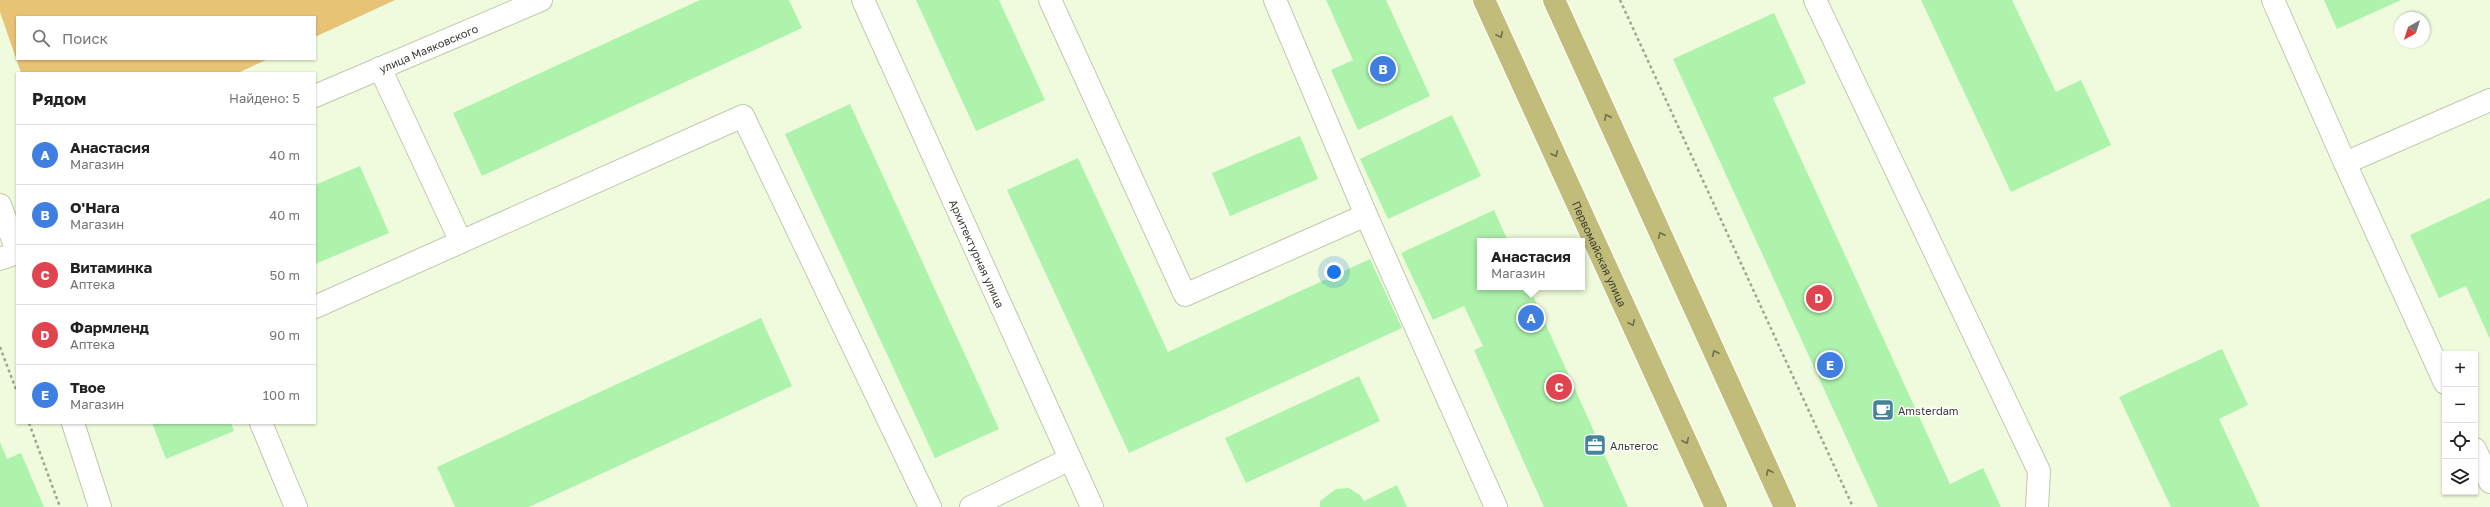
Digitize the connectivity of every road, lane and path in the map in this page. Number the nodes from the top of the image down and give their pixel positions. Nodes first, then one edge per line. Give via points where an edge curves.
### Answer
1 (541, 0) edge
2 (863, 0) edge
3 (1050, 0) edge
4 (1275, 0) edge
5 (1484, 0) edge
6 (1554, 0) edge
7 (1620, 0) edge
8 (1815, 0) edge
9 (2273, 0) edge
10 (380, 68) junction
11 (316, 96) edge
12 (2490, 100) edge
13 (2345, 164) junction
14 (0, 205) edge
15 (1366, 215) junction
16 (12, 227) edge
17 (461, 242) junction
18 (16, 247) edge
19 (16, 252) edge
20 (0, 259) edge
21 (316, 307) edge
22 (0, 347) edge
23 (2442, 376) edge
24 (16, 389) edge
25 (29, 424) edge
26 (73, 424) edge
27 (261, 424) edge
28 (2478, 456) edge
29 (1070, 459) junction
30 (2490, 482) edge
31 (60, 507) edge
32 (100, 507) edge
33 (296, 507) edge
34 (930, 507) edge
35 (971, 507) edge
36 (1092, 507) edge
37 (1496, 507) edge
38 (1716, 507) edge
39 (1785, 507) edge
40 (1853, 507) edge
41 (2037, 507) edge

1 - 10 street, улица Маяковского
2 - 29 street, Архитектурная улица
3 - 15 street via 1185,295
4 - 15 street
5 -> 38 main road, Первомайская улица
39 -> 6 main road
7 - 40 path
8 - 41 street via 2038,471
9 - 13 street
10 - 11 street, улица Маяковского
10 - 17 street
12 - 13 street
13 - 23 street
14 - 16 street
15 - 37 street
16 - 18 street
17 - 21 street
17 - 34 street via 743,116
19 - 20 street
22 - 24 path
25 - 31 path
26 - 32 street
27 - 33 street
28 - 30 street
29 - 35 street
29 - 36 street, Архитектурная улица

